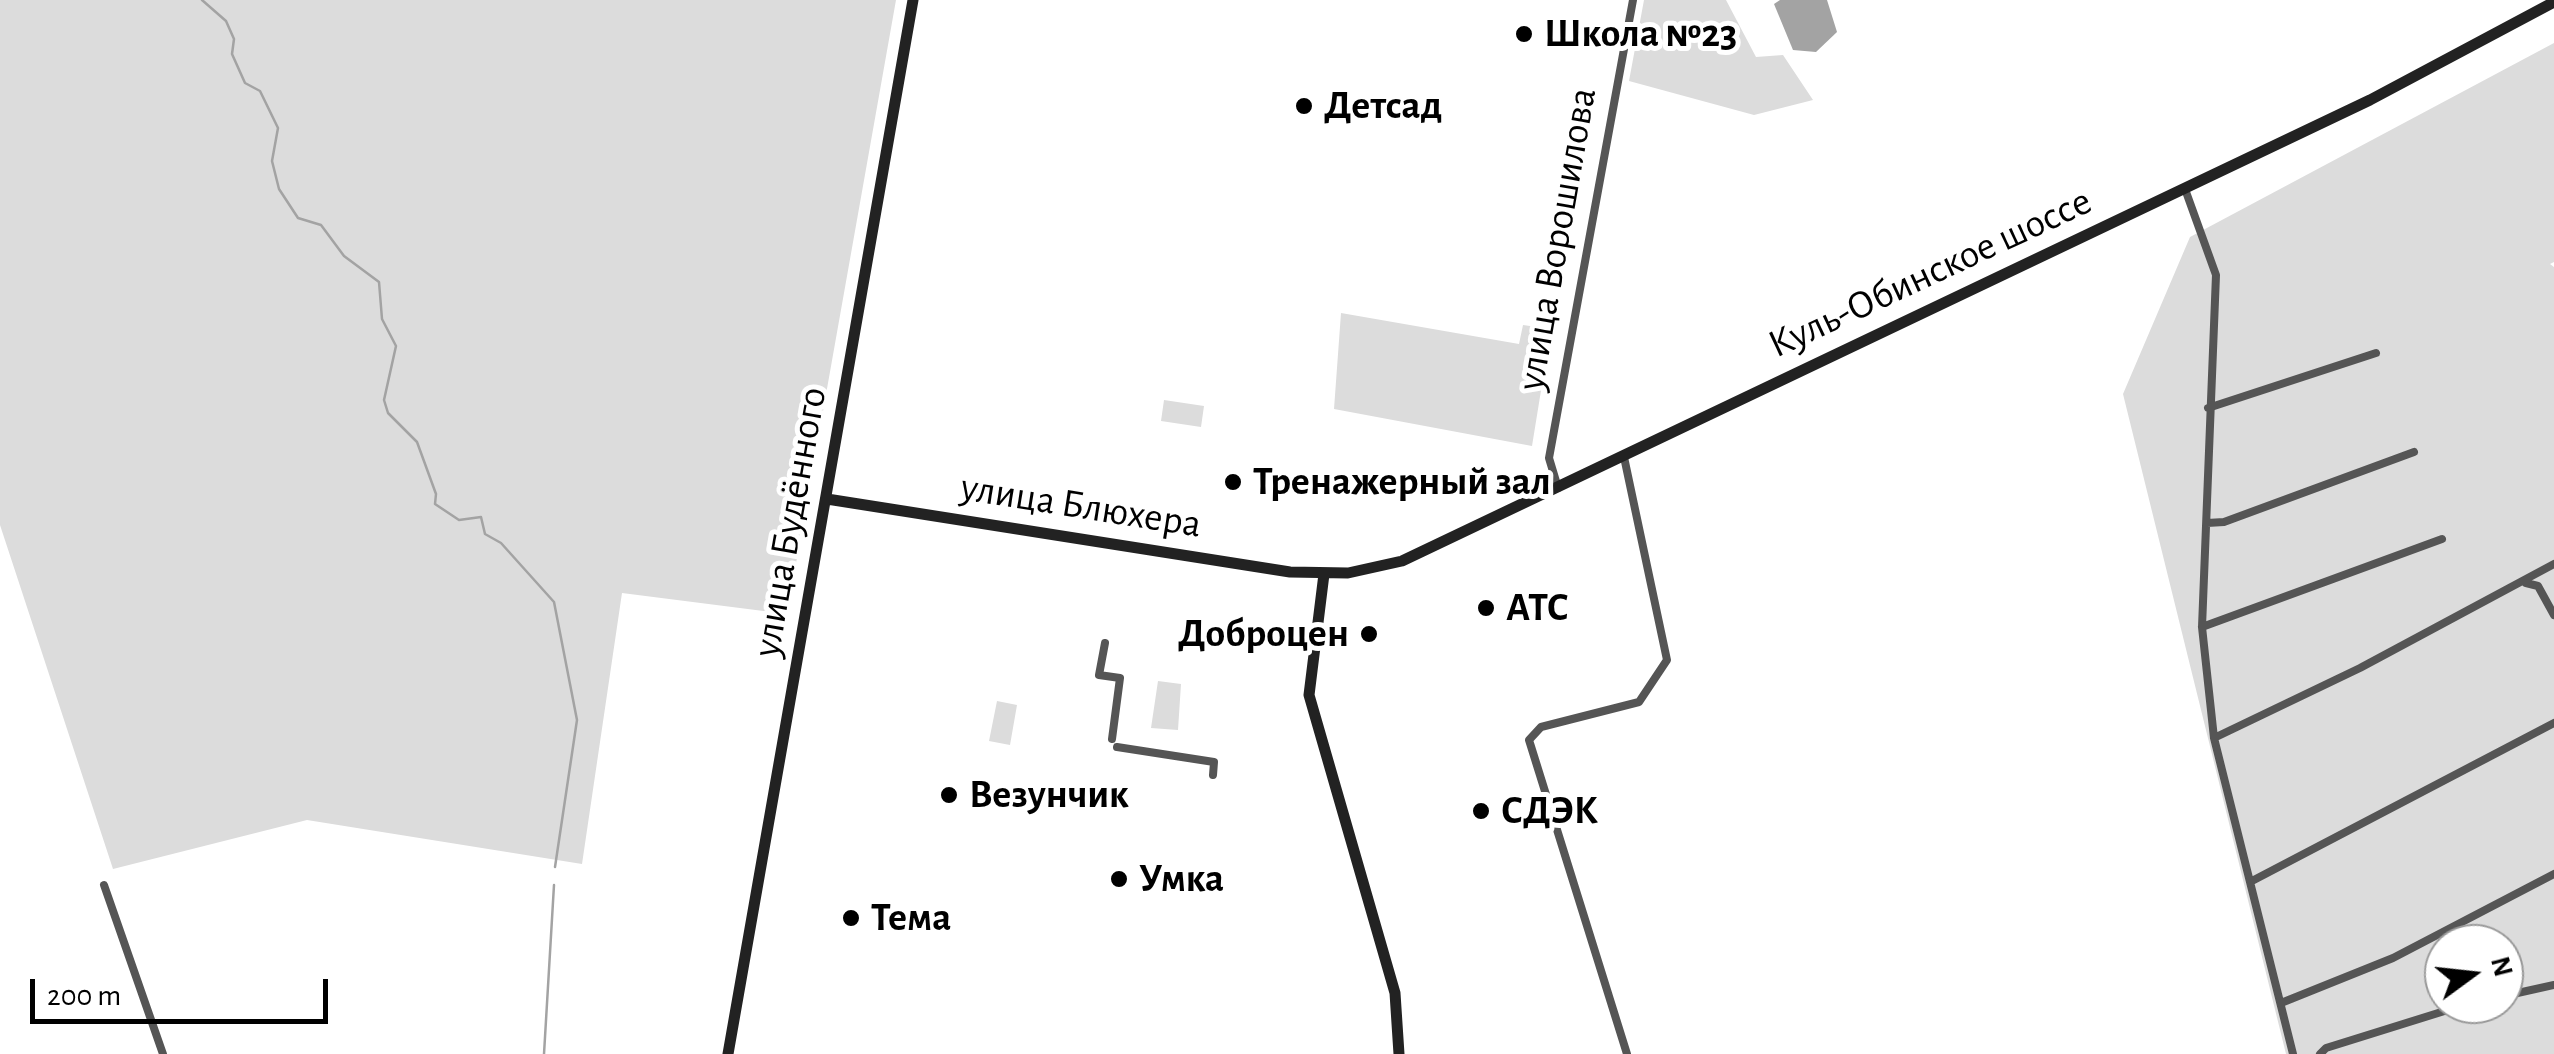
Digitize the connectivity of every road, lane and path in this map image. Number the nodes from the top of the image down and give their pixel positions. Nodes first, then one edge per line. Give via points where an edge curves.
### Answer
1 (913, 0) edge
2 (1633, 0) edge
3 (2554, 2) edge
4 (2185, 189) junction
5 (2376, 353) dead end
6 (2208, 408) junction
7 (2414, 452) dead end
8 (1624, 457) junction
9 (1558, 488) junction
10 (827, 499) junction
11 (2206, 523) junction
12 (2442, 539) dead end
13 (2554, 564) edge
14 (1324, 574) junction
15 (2525, 583) junction
16 (2554, 615) edge
17 (2202, 627) junction
18 (1106, 643) dead end
19 (2554, 723) edge
20 (2214, 738) junction
21 (1213, 775) dead end
22 (2554, 874) edge
23 (2250, 882) junction
24 (104, 886) dead end
25 (2554, 984) edge
26 (2524, 991) edge
27 (2281, 1003) junction
28 (2424, 1017) edge
29 (163, 1054) edge
30 (728, 1054) edge
31 (1400, 1054) edge
32 (1627, 1054) edge
33 (2293, 1054) edge
34 (2320, 1054) edge

1 - 10 main road, улица Будённого
2 - 9 street, улица Ворошилова via 1549,458
3 - 4 main road, Куль-Обинское шоссе
4 - 6 street via 2216,275
4 - 8 main road, Куль-Обинское шоссе
5 - 6 street
6 - 11 street
7 - 11 street via 2258,511
8 - 9 main road, Куль-Обинское шоссе
8 - 32 street via 1667,660 1639,702 1541,727 1529,740
9 - 14 main road, Куль-Обинское шоссе via 1424,554
10 - 14 main road, улица Блюхера
10 - 30 main road, улица Будённого
11 - 17 street
12 - 17 street
13 - 15 street
14 - 31 main road via 1309,696 1395,993
15 - 16 street via 2538,586
15 - 20 street
17 - 20 street
18 - 21 street via 1099,675 1120,678 1115,743 1214,762
19 - 23 street
20 - 23 street
22 - 27 street via 2393,958
23 - 27 street
24 - 29 street
25 - 26 street
27 - 33 street
28 - 34 street

